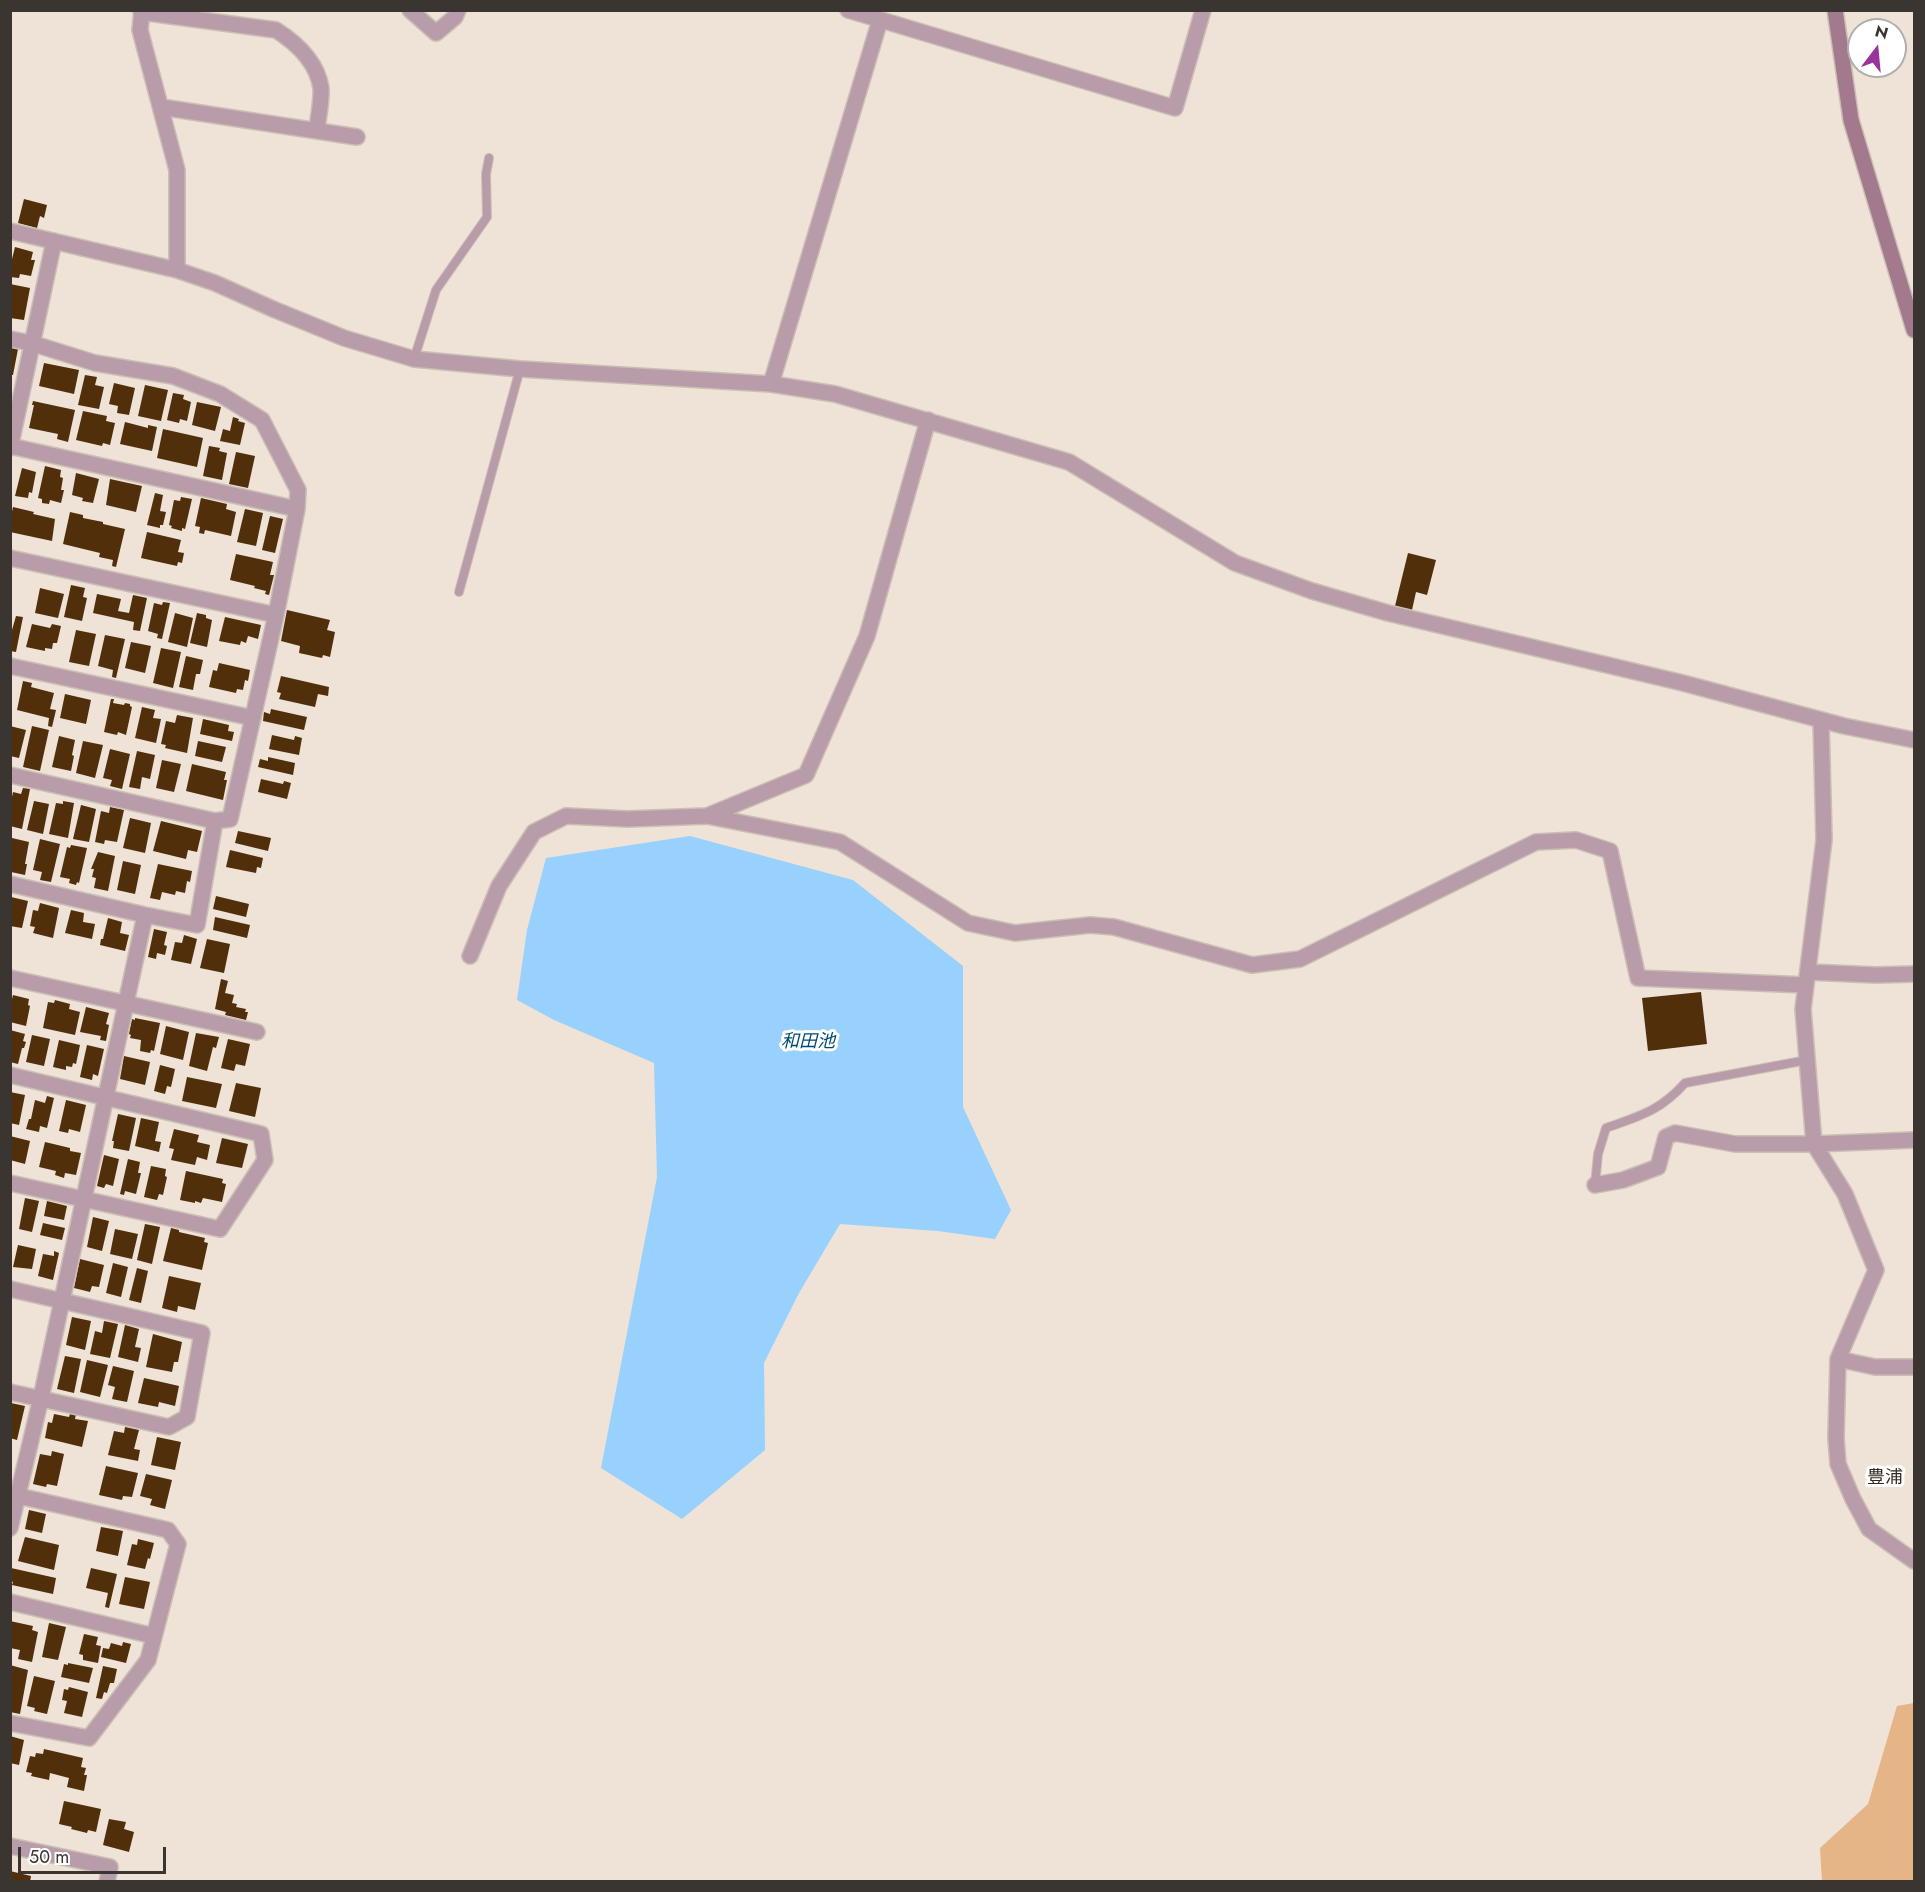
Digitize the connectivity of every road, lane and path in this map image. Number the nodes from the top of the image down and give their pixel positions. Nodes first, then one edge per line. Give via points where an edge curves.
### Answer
1 (410, 10) edge
2 (458, 10) edge
3 (848, 10) edge
4 (1203, 10) edge
5 (1834, 10) edge
6 (142, 11) edge
7 (880, 20) junction
8 (161, 107) junction
9 (317, 130) junction
10 (357, 137) dead end
11 (489, 158) dead end
12 (10, 231) edge
13 (54, 241) junction
14 (177, 270) junction
15 (1914, 330) edge
16 (10, 339) edge
17 (32, 343) junction
18 (414, 359) junction
19 (520, 369) junction
20 (771, 384) junction
21 (928, 420) junction
22 (11, 447) edge
23 (297, 509) junction
24 (10, 558) edge
25 (459, 591) dead end
26 (276, 615) junction
27 (10, 666) edge
28 (253, 718) junction
29 (1821, 720) junction
30 (1914, 740) edge
31 (10, 775) edge
32 (707, 816) junction
33 (216, 821) junction
34 (10, 884) edge
35 (145, 915) junction
36 (470, 956) dead end
37 (1914, 974) edge
38 (10, 978) edge
39 (1807, 978) junction
40 (126, 1004) junction
41 (257, 1032) dead end
42 (1807, 1060) junction
43 (10, 1075) edge
44 (105, 1096) junction
45 (1914, 1140) edge
46 (1814, 1144) junction
47 (10, 1183) edge
48 (1595, 1185) joint
49 (83, 1199) junction
50 (10, 1289) edge
51 (62, 1300) junction
52 (1838, 1359) junction
53 (1914, 1367) edge
54 (10, 1392) edge
55 (40, 1398) junction
56 (14, 1495) edge
57 (10, 1528) edge
58 (1914, 1561) edge
59 (10, 1602) edge
60 (154, 1636) junction
61 (10, 1723) edge
62 (10, 1846) edge
63 (107, 1881) edge

1 - 2 street via 436,33
3 - 7 street
4 - 7 street via 1175,108
5 - 15 main road via 1851,120
6 - 8 street via 141,30
6 - 9 street via 276,30 291,39 315,66 321,90
7 - 20 street
8 - 9 street
8 - 14 street via 177,170
9 - 10 street
11 - 18 lane via 487,217 436,290
12 - 13 street
13 - 14 street
13 - 17 street
14 - 18 street via 344,338
16 - 17 street
17 - 22 street
17 - 23 street via 95,363 173,376 220,394 262,420 298,490
18 - 19 street
19 - 20 street
19 - 25 lane
20 - 21 street via 835,394
21 - 29 street via 1069,462 1235,563 1312,591
21 - 32 street via 867,636 806,775
22 - 23 street
23 - 26 street
24 - 26 street
26 - 28 street
27 - 28 street
28 - 33 street via 230,819
29 - 30 street
29 - 39 street via 1824,840
31 - 33 street
32 - 36 street via 566,816 534,832 499,886
32 - 39 street via 840,842 968,923 1015,933 1090,925 1114,927 1252,965 1300,959 1536,842 1576,840 1610,850 1638,978
33 - 35 street via 196,925
34 - 35 street
35 - 40 street
37 - 39 street
38 - 40 street
39 - 42 street via 1803,1009
40 - 41 street
40 - 44 street
42 - 46 street
42 - 48 lane via 1685,1083 1648,1113 1606,1128
43 - 44 street
44 - 49 street
44 - 49 street via 261,1134 265,1160 220,1229
45 - 46 street
46 - 48 street via 1735,1144 1675,1133 1666,1137 1658,1167
46 - 52 street via 1845,1194 1876,1270
47 - 49 street
49 - 51 street
50 - 51 street
51 - 55 street
51 - 55 street via 202,1333 187,1417 169,1427
52 - 53 street via 1875,1367
52 - 58 street via 1838,1464 1869,1529
54 - 55 street
55 - 56 street
56 - 57 street
56 - 60 street via 168,1530 178,1544
59 - 60 street
60 - 61 street via 148,1660 89,1738
62 - 63 street via 110,1867

